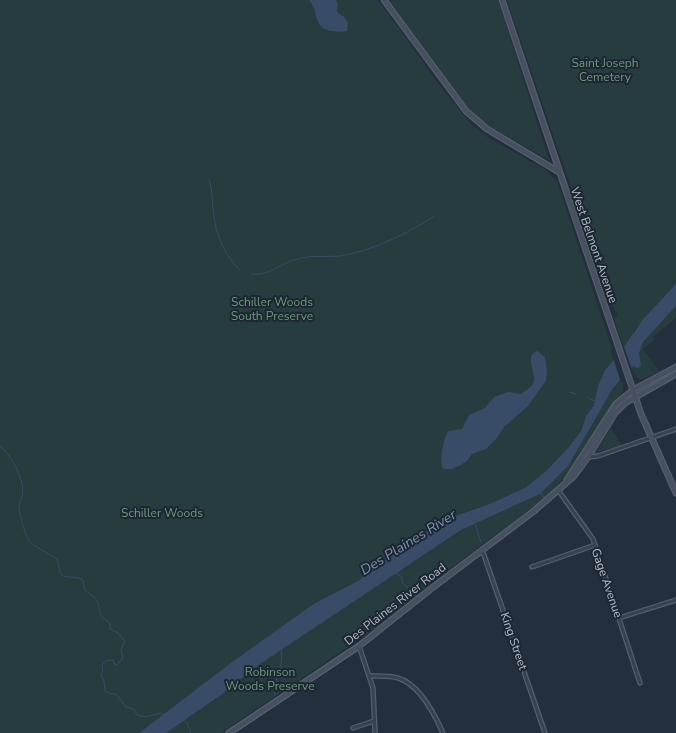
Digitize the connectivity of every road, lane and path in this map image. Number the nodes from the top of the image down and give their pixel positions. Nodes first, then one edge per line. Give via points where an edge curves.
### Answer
1 (384, 0) edge
2 (502, 0) edge
3 (559, 172) junction
4 (676, 367) edge
5 (676, 374) edge
6 (633, 390) junction
7 (635, 396) junction
8 (676, 429) edge
9 (650, 438) junction
10 (588, 457) junction
11 (566, 482) junction
12 (558, 490) junction
13 (676, 493) edge
14 (595, 545) junction
15 (481, 550) junction
16 (532, 567) dead end
17 (676, 600) edge
18 (619, 618) junction
19 (359, 646) junction
20 (370, 676) junction
21 (640, 683) dead end
22 (374, 722) junction
23 (353, 728) dead end
24 (230, 733) edge
25 (375, 733) edge
26 (444, 733) edge
27 (545, 733) edge

1 - 3 main road via 460,104 479,123
2 - 3 main road, West Belmont Avenue
3 - 6 main road, West Belmont Avenue
4 - 6 main road, Des Plaines River Road
5 - 7 main road, Des Plaines River Road
6 - 7 main road, West Belmont Avenue
6 - 11 main road, Des Plaines River Road via 611,410
7 - 9 main road, West Belmont Avenue
7 - 10 main road, Des Plaines River Road via 615,413
8 - 9 street
9 - 10 street
9 - 13 main road, West Belmont Avenue
10 - 11 main road, Des Plaines River Road
11 - 12 main road, Des Plaines River Road
12 - 14 street, Gage Avenue
12 - 15 main road, Des Plaines River Road
14 - 16 street
14 - 18 street, Gage Avenue
15 - 19 main road, Des Plaines River Road
15 - 27 street, King Street
17 - 18 street
18 - 21 street, Gage Avenue
19 - 20 street
19 - 24 main road, Des Plaines River Road
20 - 22 street
20 - 26 street via 400,678 410,685 428,705
22 - 23 street
22 - 25 street

